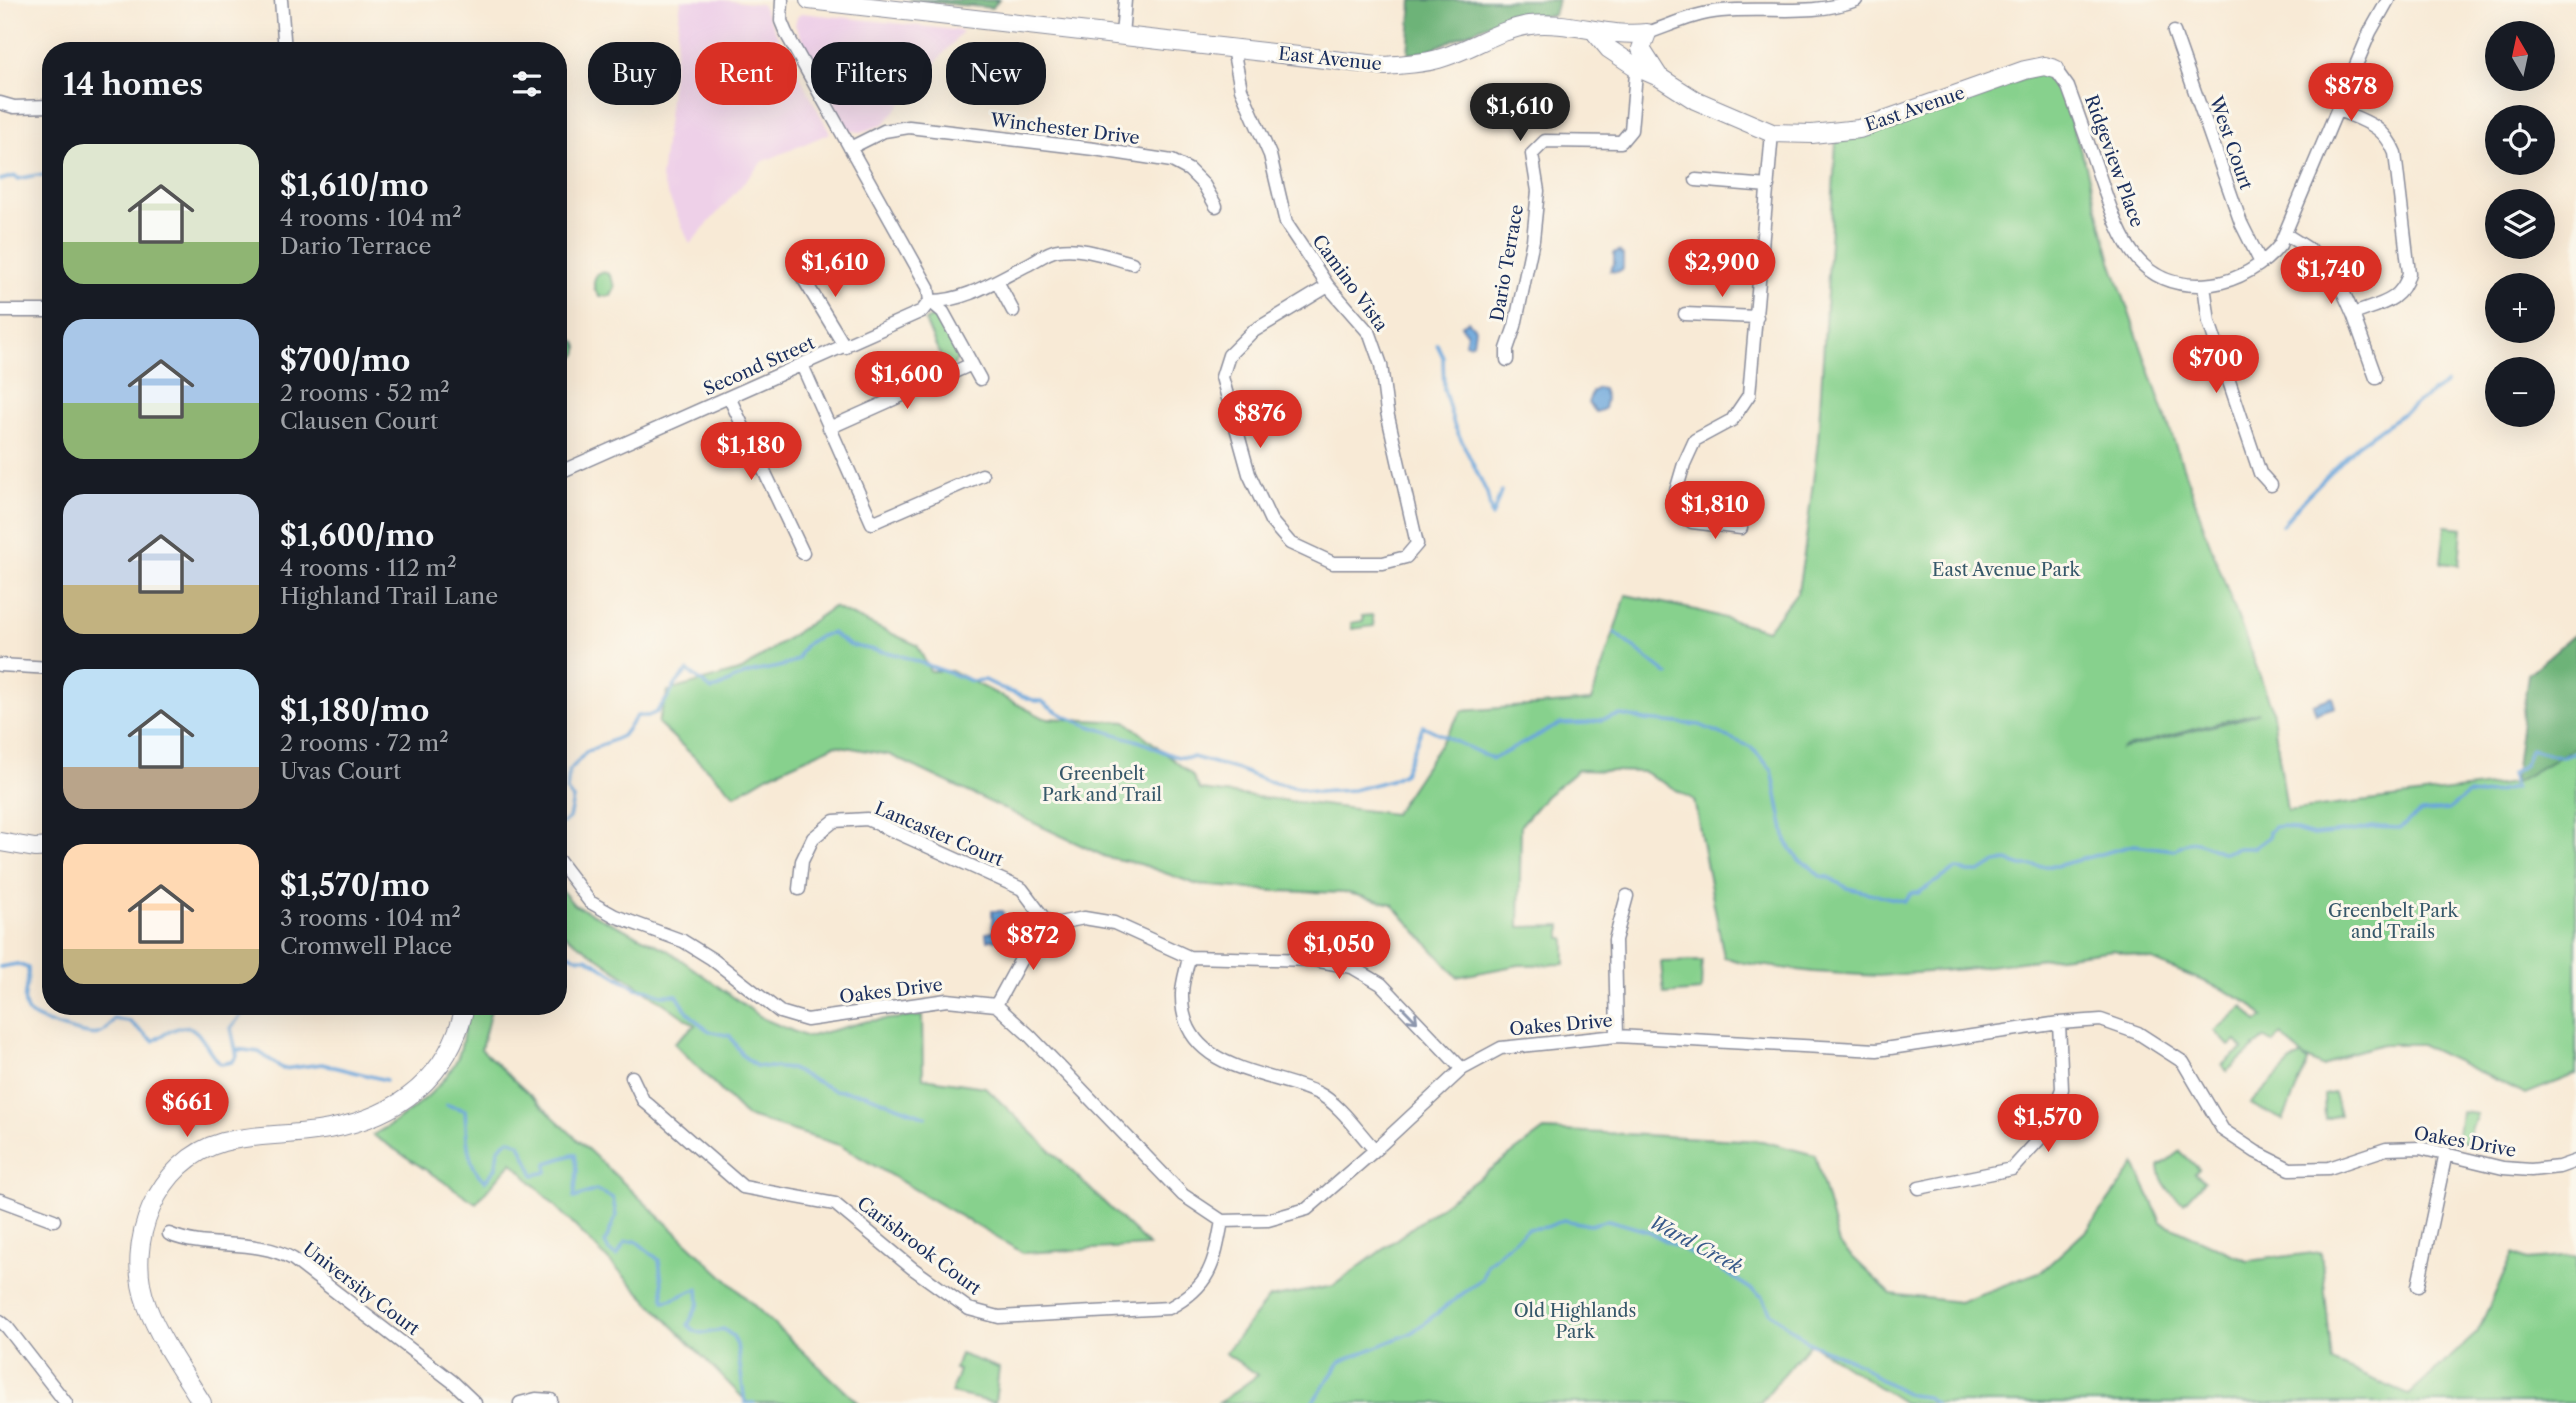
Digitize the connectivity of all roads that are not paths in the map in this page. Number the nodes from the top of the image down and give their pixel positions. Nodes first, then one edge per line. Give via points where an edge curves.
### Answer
1 (281, 0) edge
2 (782, 0) edge
3 (809, 0) edge
4 (1125, 0) edge
5 (1856, 0) edge
6 (2388, 0) edge
7 (1594, 31) junction
8 (2174, 32) dead end
9 (1122, 35) junction
10 (1644, 41) junction
11 (284, 42) edge
12 (1233, 49) junction
13 (1636, 67) junction
14 (2055, 69) joint
15 (1659, 78) junction
16 (0, 103) edge
17 (42, 106) edge
18 (2338, 110) junction
19 (1772, 133) junction
20 (850, 148) junction
21 (1696, 180) dead end
22 (1768, 186) junction
23 (1216, 206) dead end
24 (2285, 234) junction
25 (1132, 262) dead end
26 (2261, 263) junction
27 (797, 268) dead end
28 (997, 281) junction
29 (1328, 285) junction
30 (2204, 285) junction
31 (930, 301) junction
32 (0, 311) edge
33 (42, 311) edge
34 (1013, 312) dead end
35 (1685, 314) dead end
36 (2353, 314) junction
37 (1757, 317) junction
38 (845, 347) junction
39 (1507, 360) dead end
40 (972, 364) junction
41 (802, 365) junction
42 (2376, 378) dead end
43 (980, 379) dead end
44 (729, 397) junction
45 (830, 428) junction
46 (567, 469) edge
47 (982, 475) dead end
48 (2271, 485) dead end
49 (1741, 528) dead end
50 (803, 553) dead end
51 (0, 665) edge
52 (42, 667) edge
53 (0, 842) edge
54 (42, 848) edge
55 (567, 872) edge
56 (799, 889) dead end
57 (1627, 896) dead end
58 (1049, 925) junction
59 (1189, 957) junction
60 (996, 1005) junction
61 (462, 1015) edge
62 (2059, 1023) junction
63 (1617, 1036) junction
64 (1462, 1069) junction
65 (632, 1077) dead end
66 (1375, 1150) junction
67 (2446, 1153) junction
68 (2576, 1161) edge
69 (1919, 1188) dead end
70 (0, 1200) edge
71 (54, 1220) dead end
72 (1222, 1221) junction
73 (169, 1234) dead end
74 (2418, 1286) dead end
75 (0, 1321) edge
76 (551, 1400) dead end
77 (66, 1403) edge
78 (202, 1403) edge
79 (475, 1403) edge
80 (520, 1403) edge

1 - 11 street
2 - 20 street via 781,21 786,33
3 - 9 street, East Avenue
4 - 9 street
5 - 10 street via 1836,8 1792,12 1720,11 1695,16
6 - 18 street, Ridgeview Place
7 - 10 street, East Avenue
7 - 12 street, East Avenue via 1553,24 1520,27 1434,61 1386,66
7 - 13 street, East Avenue via 1609,49
8 - 26 street, West Court via 2241,223
9 - 12 street, East Avenue
10 - 13 street, Dario Terrace
10 - 15 street, East Avenue
12 - 29 street, Camino Vista via 1241,89 1270,155 1286,223
13 - 15 street, East Avenue
13 - 39 street, Dario Terrace via 1631,130 1622,142 1545,141 1532,154 1538,191 1533,240
14 - 19 street, East Avenue via 2025,70 1859,129
14 - 30 street, Ridgeview Place via 2068,87 2128,248 2145,267 2165,279
15 - 19 street, East Avenue via 1695,100
16 - 17 street
18 - 24 street, Ridgeview Place
18 - 36 street via 2377,127 2389,138 2395,152 2409,273 2397,297
19 - 22 street
20 - 23 street, Winchester Drive via 884,131 909,127 1172,161 1204,185
20 - 31 street via 928,287
21 - 22 street
22 - 37 street
24 - 26 street, Ridgeview Place via 2273,254
24 - 36 street via 2333,270
25 - 28 street via 1075,249 1056,250
26 - 30 street, Ridgeview Place via 2234,278
27 - 38 street
28 - 31 street via 947,301
28 - 34 street
29 - 29 street, Camino Vista via 1252,332 1229,355 1222,377 1249,474 1271,521 1290,543 1333,564 1406,557 1417,544 1381,365 1370,334
30 - 48 street via 2209,322 2260,473
31 - 38 street, Second Street via 922,311
31 - 40 street via 943,312
32 - 33 street
35 - 37 street
36 - 42 street
37 - 49 street via 1749,395 1732,420 1695,440 1676,491 1676,510 1692,522
38 - 41 street, Second Street
40 - 43 street
40 - 45 street
41 - 44 street, Second Street
41 - 45 street
44 - 46 street, Second Street
44 - 50 street
45 - 47 street via 872,523
51 - 52 street
53 - 54 street
55 - 60 street, Oakes Drive via 590,902 683,941 780,1013 807,1020 947,1000
56 - 58 street, Lancaster Court via 802,861 813,838 834,821 867,819 1022,889
57 - 63 street via 1615,940
58 - 59 street via 1084,918 1114,923
58 - 60 street via 1026,950
59 -> 64 street via 1314,960 1352,967 1381,984
59 - 66 street via 1183,981 1184,1013 1189,1030 1205,1052 1320,1094
60 - 72 street via 1183,1195
61 - 78 street via 453,1042 431,1078 385,1112 326,1130 220,1143 183,1163 160,1188 139,1248 139,1274 156,1328
62 - 63 street, Oakes Drive via 1877,1050
62 - 67 street, Oakes Drive via 2101,1020 2138,1033 2183,1062 2223,1130 2290,1169 2329,1168 2386,1149
62 - 69 street via 2062,1089 2045,1133 2012,1168
63 - 64 street, Oakes Drive via 1501,1048
64 - 66 street, Oakes Drive
65 - 72 street, Carisbrook Court via 643,1100 743,1187 835,1203 912,1268 970,1309 999,1317 1169,1308 1190,1297 1205,1278 1216,1255
66 - 72 street, Oakes Drive via 1307,1209 1268,1220
67 - 68 street, Oakes Drive via 2503,1168 2531,1170
67 - 74 street
70 - 71 street
73 - 79 street, University Court via 184,1241 279,1251
75 - 77 street
76 - 80 street

